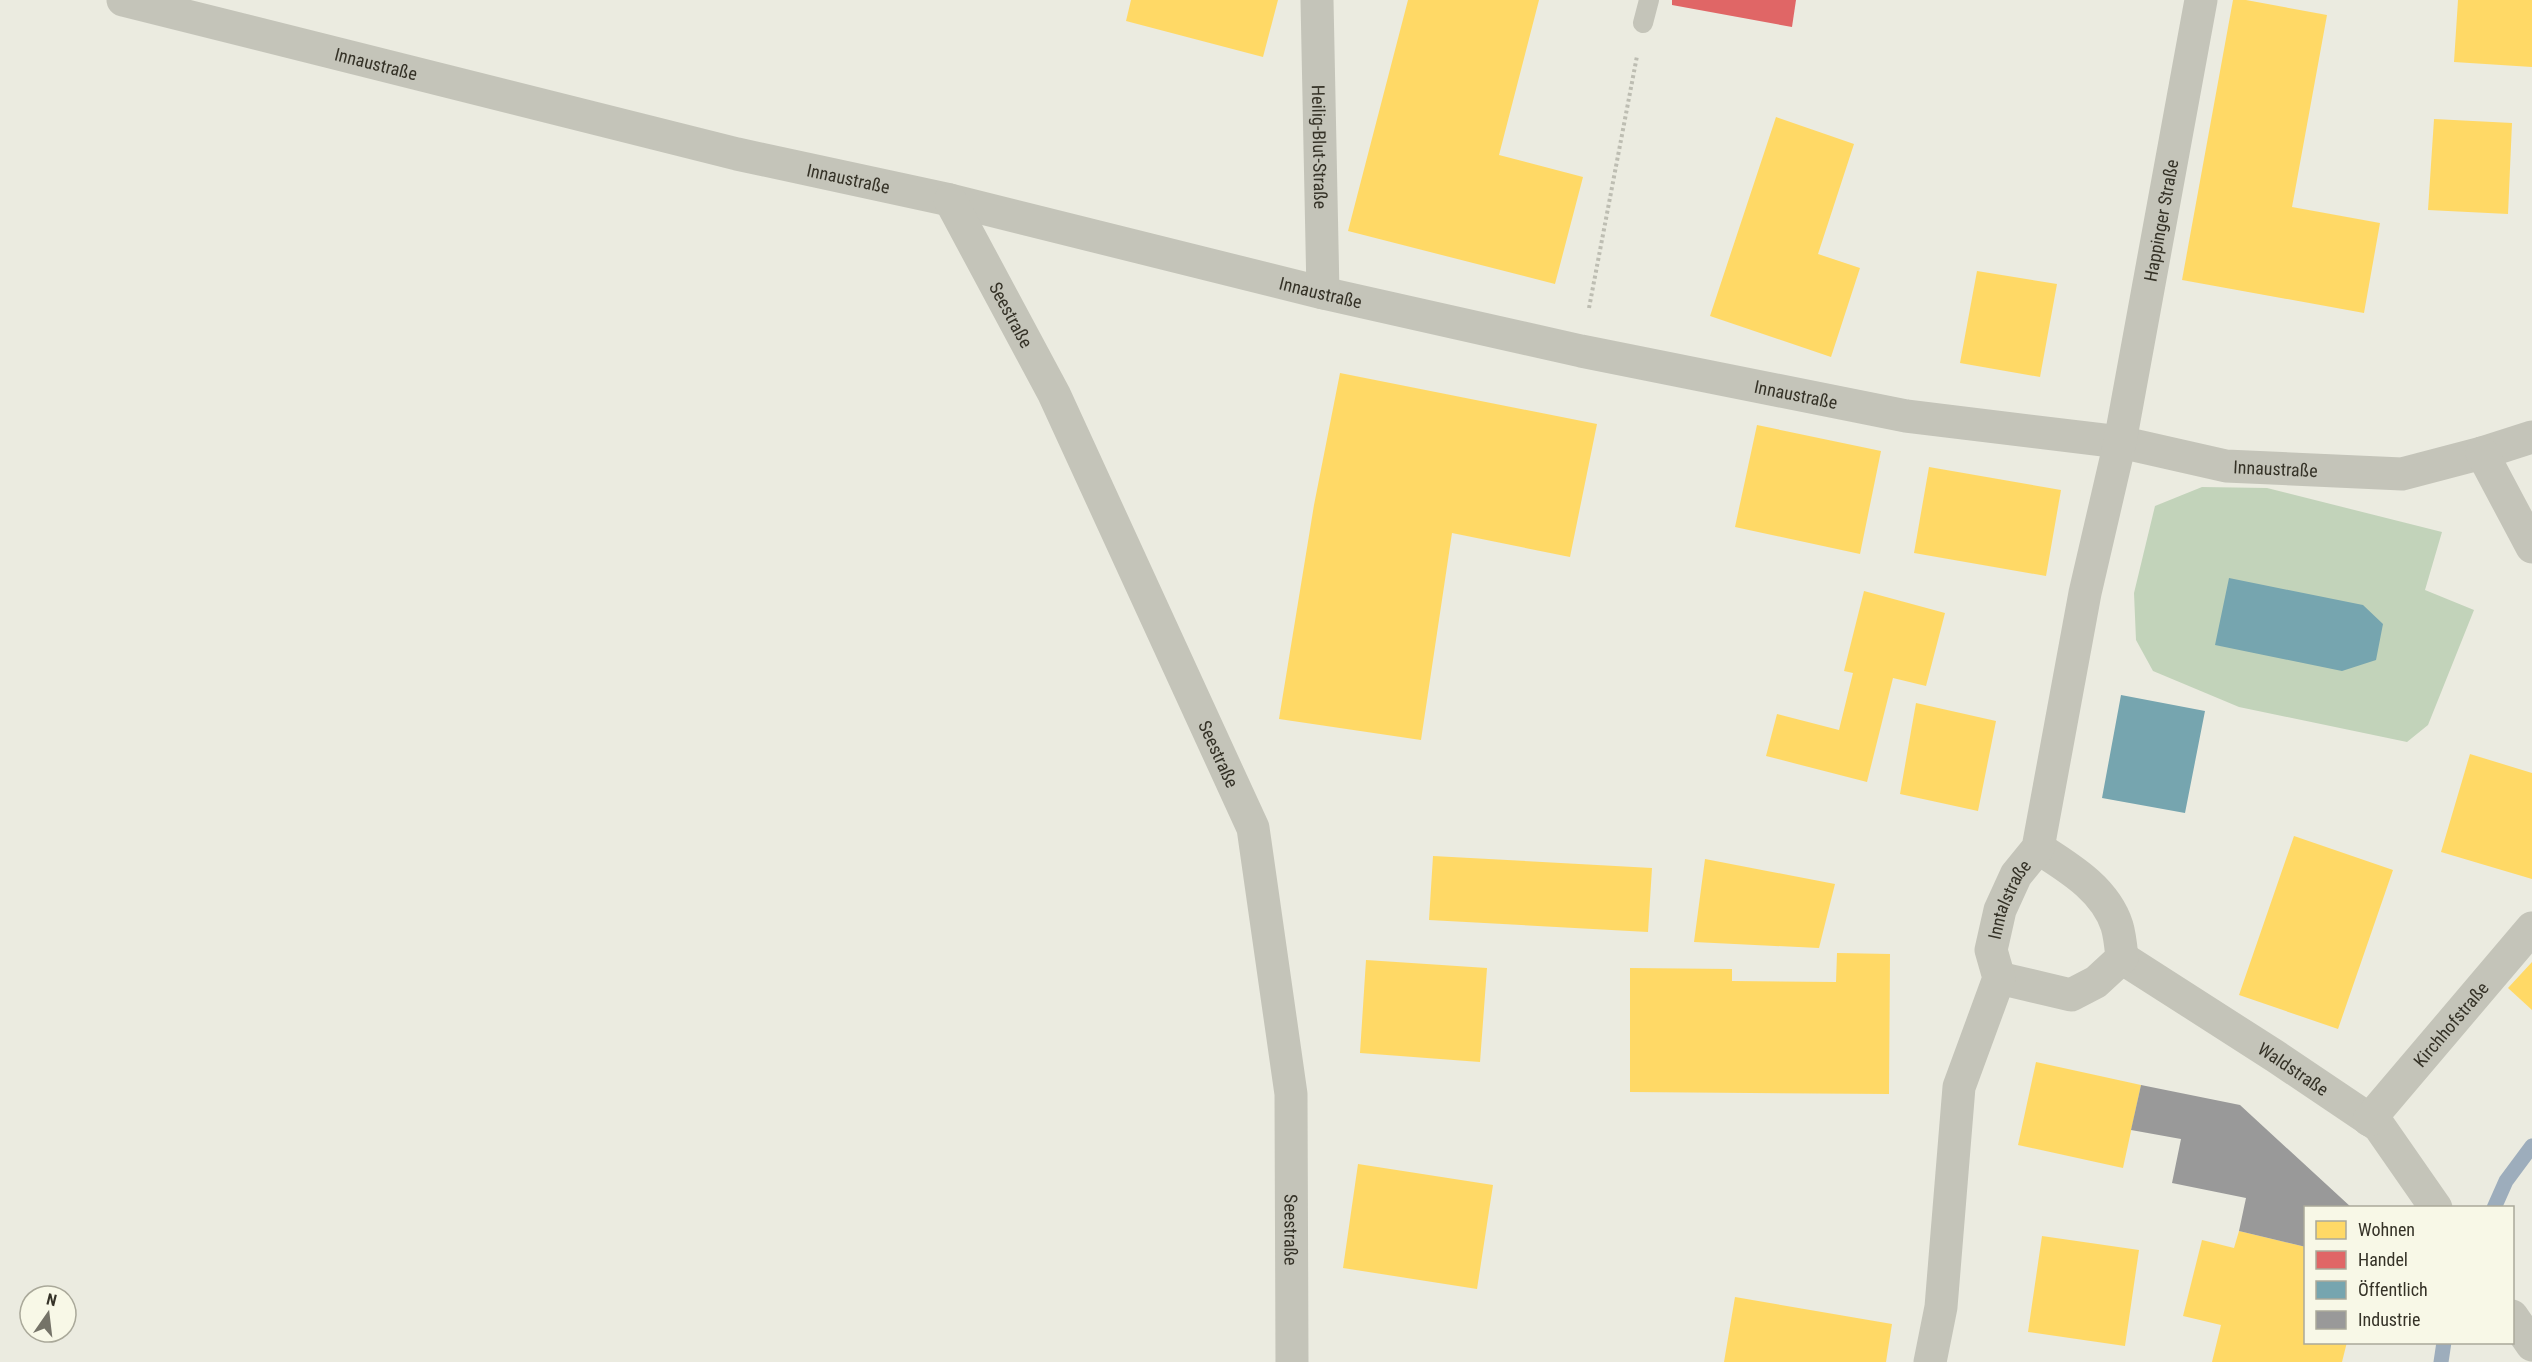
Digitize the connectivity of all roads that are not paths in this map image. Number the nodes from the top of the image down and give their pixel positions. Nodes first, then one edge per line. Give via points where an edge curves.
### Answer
1 (123, 0) edge
2 (1317, 0) edge
3 (1649, 0) edge
4 (2201, 0) edge
5 (1643, 23) road end
6 (950, 200) junction
7 (1323, 293) junction
8 (2532, 437) edge
9 (2120, 442) junction
10 (2482, 453) junction
11 (2532, 547) edge
12 (2038, 848) junction
13 (2532, 928) edge
14 (2122, 958) junction
15 (1999, 978) junction
16 (2369, 1120) junction
17 (2435, 1206) edge
18 (2514, 1319) edge
19 (2532, 1345) edge
20 (1292, 1362) edge
21 (1930, 1362) edge

1 - 6 street, Innaustraße via 737,154
2 - 7 street, Heilig-Blut-Straße
3 - 5 lane
4 - 9 street, Happinger Straße
6 - 7 street, Innaustraße
6 - 20 street, Seestraße via 1054,394 1253,828 1291,1094
7 - 9 street, Innaustraße via 1581,351 1906,416
8 - 10 street, Innaustraße
9 - 10 street, Innaustraße via 2226,466 2402,474
9 - 12 street, Inntalstraße via 2085,593
10 - 11 street
12 - 14 street via 2072,869 2101,895 2117,925
12 - 15 street, Inntalstraße via 2016,875 2000,910 1991,950
13 - 16 street, Kirchhofstraße
14 - 15 street via 2096,982 2071,994
14 - 16 street, Waldstraße
15 - 21 street via 1959,1087 1941,1307
16 - 17 street, Waldstraße via 2379,1126
18 - 19 street

